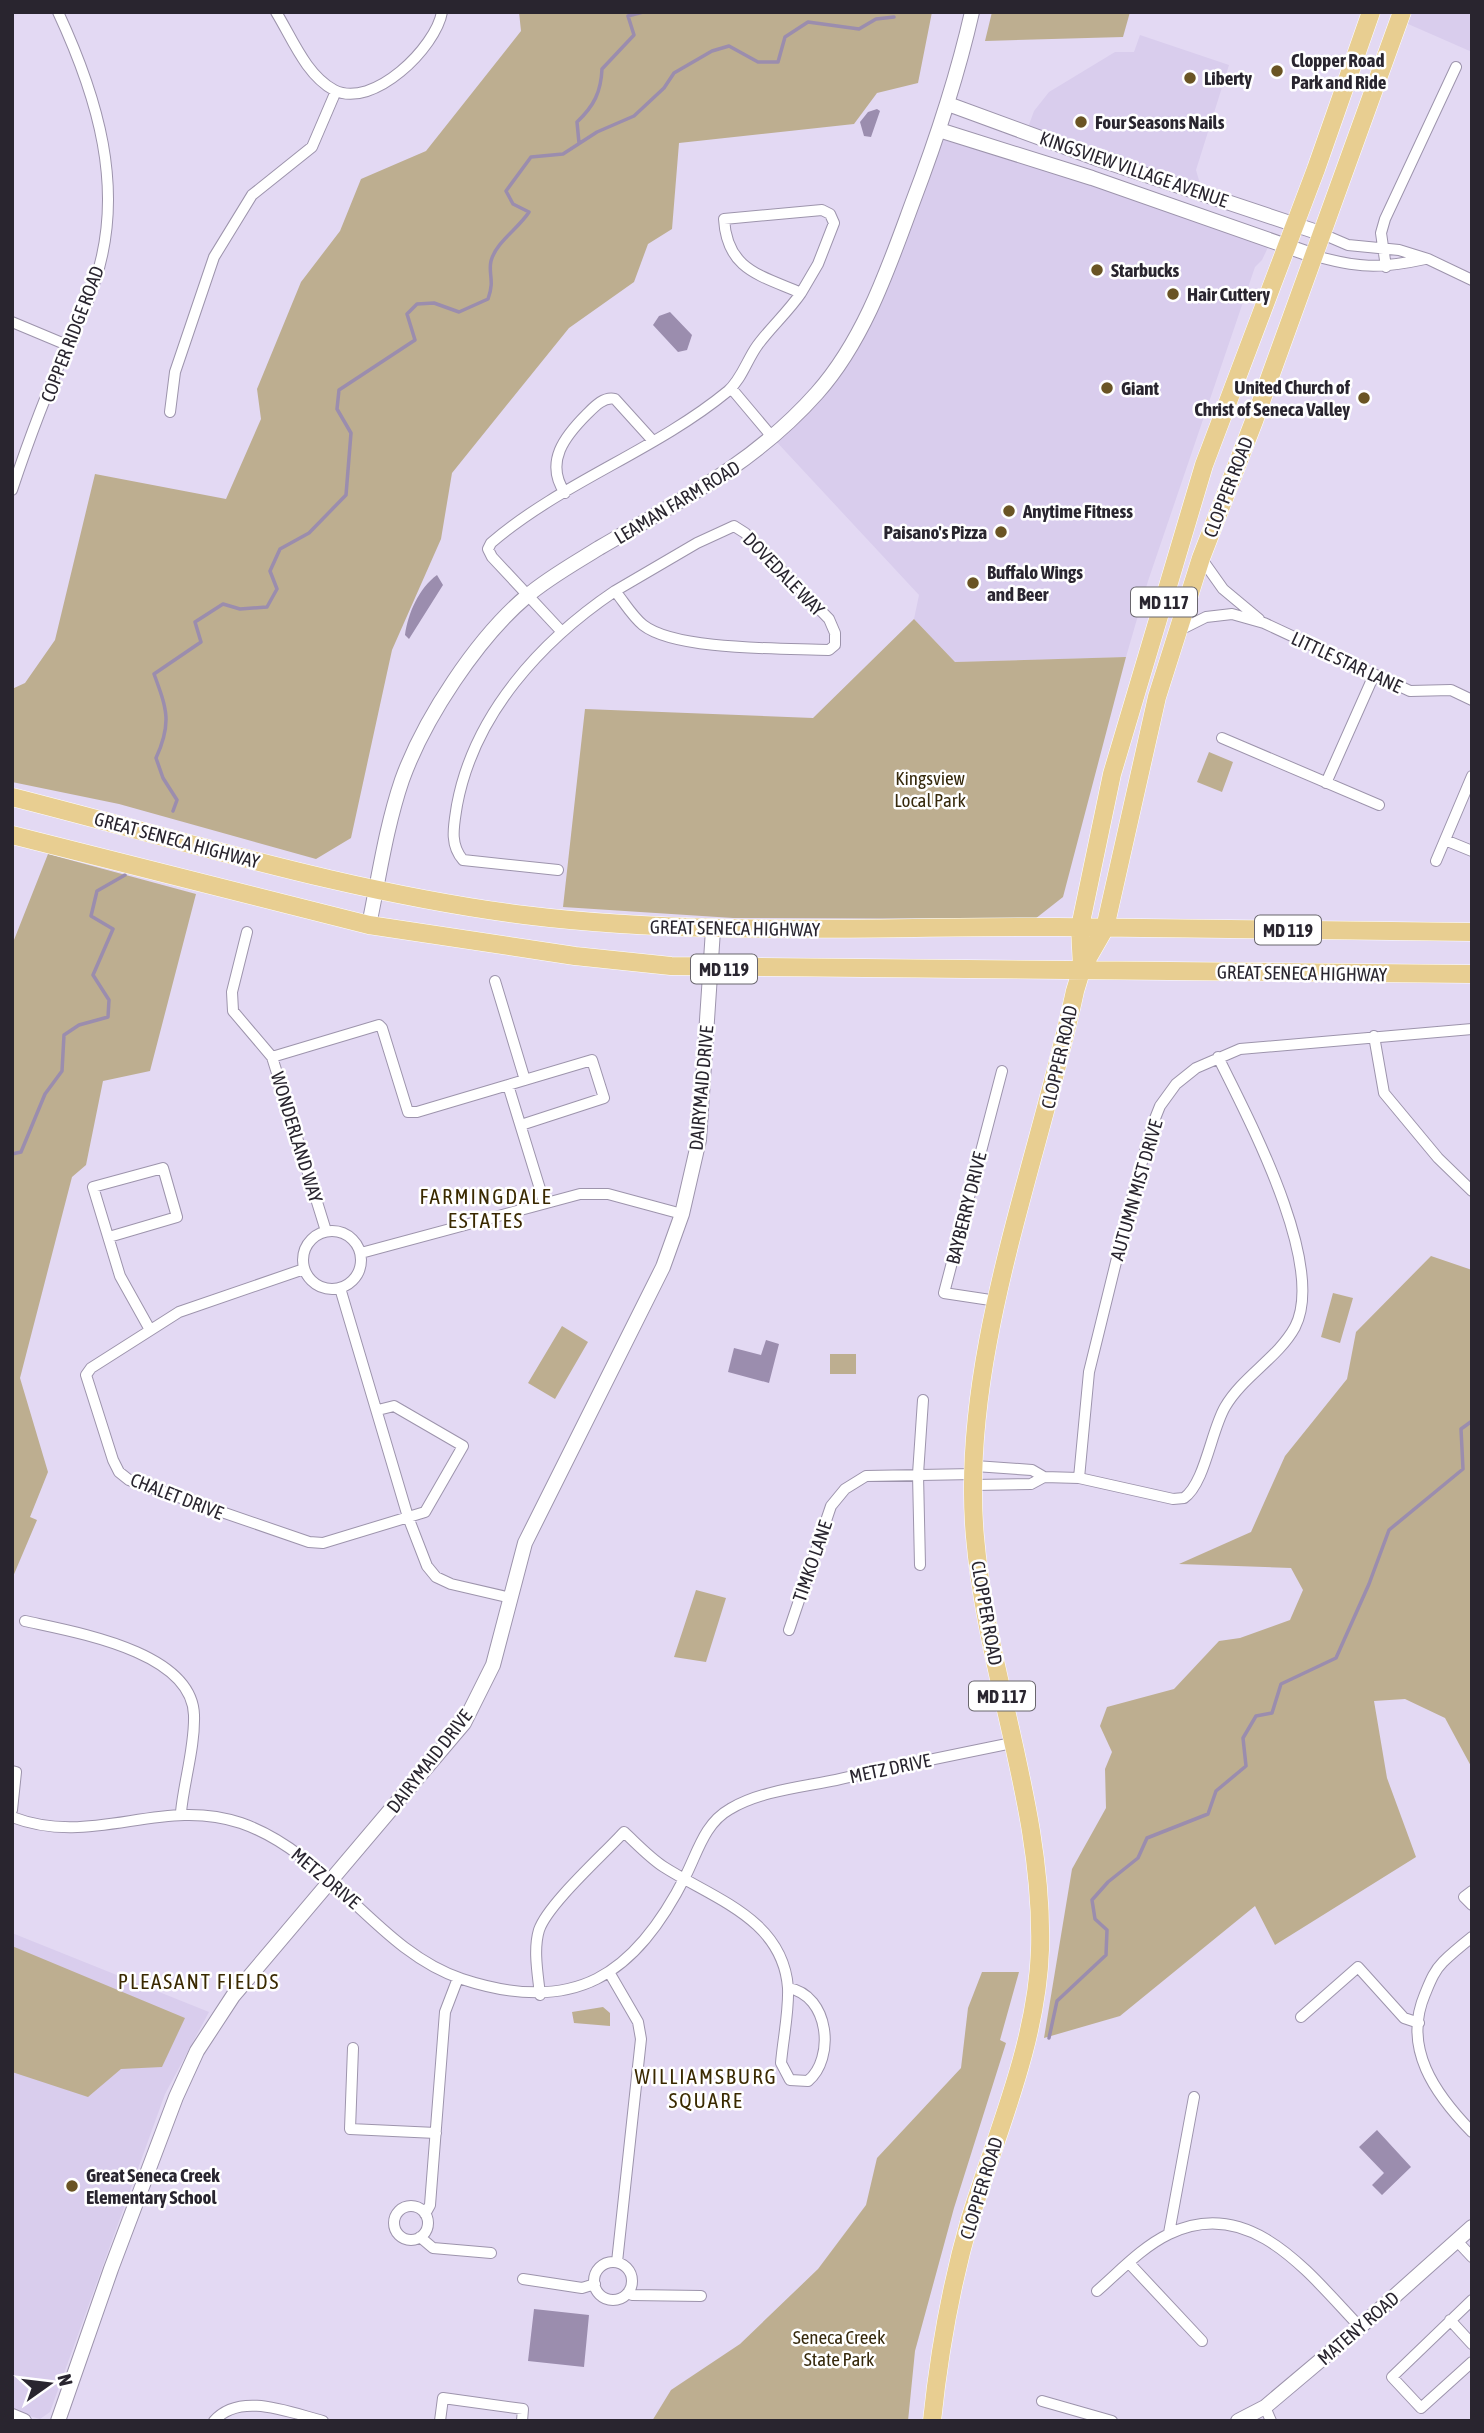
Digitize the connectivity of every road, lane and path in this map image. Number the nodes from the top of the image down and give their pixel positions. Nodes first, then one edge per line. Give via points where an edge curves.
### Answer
1 (58, 12) edge
2 (276, 12) edge
3 (443, 12) edge
4 (972, 12) edge
5 (1371, 12) edge
6 (1402, 12) edge
7 (1456, 67) dead end
8 (336, 91) junction
9 (948, 104) junction
10 (939, 130) junction
11 (1294, 224) junction
12 (1320, 233) junction
13 (1285, 245) junction
14 (1383, 248) junction
15 (1312, 255) junction
16 (1428, 259) junction
17 (1386, 267) junction
18 (1471, 278) edge
19 (801, 293) junction
20 (12, 322) edge
21 (67, 345) junction
22 (731, 388) junction
23 (170, 412) dead end
24 (773, 438) junction
25 (653, 441) junction
26 (12, 490) edge
27 (565, 493) junction
28 (1201, 558) junction
29 (615, 592) junction
30 (527, 596) junction
31 (1264, 623) junction
32 (1180, 630) junction
33 (562, 632) junction
34 (1374, 675) junction
35 (1472, 700) edge
36 (1222, 738) dead end
37 (1472, 776) edge
38 (1326, 783) junction
39 (12, 797) edge
40 (1379, 805) dead end
41 (12, 835) edge
42 (1446, 840) junction
43 (1472, 851) edge
44 (1436, 861) dead end
45 (558, 870) dead end
46 (376, 889) junction
47 (369, 925) junction
48 (1080, 927) junction
49 (1105, 928) junction
50 (713, 930) junction
51 (247, 932) dead end
52 (1472, 932) edge
53 (1082, 968) junction
54 (710, 969) junction
55 (1472, 974) edge
56 (495, 981) dead end
57 (1472, 1029) edge
58 (1374, 1036) junction
59 (272, 1057) junction
60 (1218, 1057) junction
61 (1002, 1071) dead end
62 (525, 1080) junction
63 (508, 1085) junction
64 (521, 1125) junction
65 (1472, 1191) edge
66 (544, 1202) junction
67 (682, 1214) junction
68 (326, 1231) junction
69 (108, 1237) junction
70 (360, 1253) junction
71 (304, 1269) junction
72 (340, 1288) junction
73 (997, 1301) junction
74 (149, 1328) junction
75 (923, 1401) dead end
76 (378, 1410) junction
77 (918, 1474) junction
78 (974, 1475) junction
79 (1044, 1477) junction
80 (1079, 1478) junction
81 (408, 1517) junction
82 (920, 1565) dead end
83 (511, 1598) junction
84 (25, 1621) dead end
85 (789, 1630) dead end
86 (1012, 1743) junction
87 (12, 1771) edge
88 (12, 1810) edge
89 (181, 1812) junction
90 (12, 1817) edge
91 (684, 1878) junction
92 (331, 1881) junction
93 (1472, 1891) edge
94 (1472, 1905) edge
95 (1472, 1937) edge
96 (610, 1972) junction
97 (458, 1978) junction
98 (788, 1988) junction
99 (540, 1995) junction
100 (1301, 2017) dead end
101 (1419, 2023) junction
102 (353, 2048) dead end
103 (1194, 2097) dead end
104 (1472, 2132) edge
105 (436, 2133) junction
106 (425, 2214) junction
107 (1472, 2227) edge
108 (1170, 2233) junction
109 (420, 2237) junction
110 (1457, 2241) junction
111 (491, 2253) dead end
112 (1472, 2257) edge
113 (617, 2262) junction
114 (1129, 2263) junction
115 (523, 2279) dead end
116 (595, 2284) junction
117 (629, 2291) junction
118 (1097, 2291) dead end
119 (701, 2296) dead end
120 (1472, 2300) edge
121 (1450, 2320) junction
122 (1360, 2328) junction
123 (1202, 2341) dead end
124 (1472, 2344) edge
125 (1472, 2362) edge
126 (1042, 2401) dead end
127 (1268, 2414) edge
128 (12, 2416) edge
129 (24, 2421) edge
130 (58, 2421) edge
131 (214, 2421) edge
132 (323, 2421) edge
133 (440, 2421) edge
134 (522, 2421) edge
135 (932, 2421) edge
136 (1112, 2421) edge
137 (1238, 2421) edge

1 - 21 street, COPPER RIDGE ROAD via 90,86 107,175 104,245 88,302
2 - 8 street via 309,66
3 - 8 street via 430,38 393,78 367,91
4 - 9 street, LEAMAN FARM ROAD
5 - 11 main road, CLOPPER ROAD / MD 117
6 - 12 main road, CLOPPER ROAD / MD 117
7 - 14 street via 1385,219
8 - 23 street via 312,147 252,195 214,257 175,372
9 - 10 street, LEAMAN FARM ROAD
9 - 11 street, KINGSVIEW VILLAGE AVENUE
10 - 13 street, KINGSVIEW VILLAGE AVENUE
10 - 24 street, LEAMAN FARM ROAD via 882,285 855,336 819,391
11 - 12 street, KINGSVIEW VILLAGE AVENUE
11 - 13 main road, CLOPPER ROAD / MD 117
12 - 14 street via 1348,245
12 - 15 main road, CLOPPER ROAD / MD 117
13 - 15 street, KINGSVIEW VILLAGE AVENUE
13 - 48 main road, CLOPPER ROAD / MD 117 via 1204,465 1112,774
14 - 16 street
14 - 17 street
15 - 17 street via 1346,265
15 - 28 main road, CLOPPER ROAD / MD 117
16 - 17 street
16 - 18 street
19 - 19 street via 834,223 830,214 822,210 724,219 733,256 743,266
19 - 22 street via 758,344
20 - 21 street
21 - 26 street, COPPER RIDGE ROAD
22 - 24 street
22 - 25 street
24 - 30 street, LEAMAN FARM ROAD via 694,495
25 - 27 street
25 - 27 street via 615,399 603,401 565,437 559,450 556,476
27 - 30 street via 526,515 488,549
28 - 31 street, LITTLE STAR LANE via 1223,589
28 - 32 main road, CLOPPER ROAD / MD 117
29 - 29 street, DOVEDALE WAY via 734,526 829,620 835,645 829,650 677,639 642,625
29 - 33 street, DOVEDALE WAY
30 - 33 street
30 - 46 street, LEAMAN FARM ROAD via 464,667 413,752 393,811
31 - 32 street, LITTLE STAR LANE via 1231,614 1206,617
31 - 34 street, LITTLE STAR LANE
32 - 49 main road, CLOPPER ROAD / MD 117 via 1157,696
33 - 45 street, DOVEDALE WAY via 495,708 473,751 453,827 455,850 463,860
34 - 35 street, LITTLE STAR LANE via 1409,691 1451,690
34 - 38 street
36 - 38 street
37 - 42 street
38 - 40 street
39 - 46 main road, GREAT SENECA HIGHWAY / MD 119
41 - 47 main road, GREAT SENECA HIGHWAY / MD 119
42 - 43 street
42 - 44 street
46 - 47 street, LEAMAN FARM ROAD
46 - 50 main road, GREAT SENECA HIGHWAY / MD 119 via 523,915
47 - 54 main road, GREAT SENECA HIGHWAY / MD 119 via 575,956
48 - 49 main road, GREAT SENECA HIGHWAY / MD 119
48 - 50 main road, GREAT SENECA HIGHWAY / MD 119
48 - 53 main road, CLOPPER ROAD / MD 117
49 - 52 main road, GREAT SENECA HIGHWAY / MD 119
49 - 53 main road, CLOPPER ROAD / MD 117
50 - 54 street, DAIRYMAID DRIVE
51 - 59 street, WONDERLAND WAY via 232,992 233,1012
53 - 54 main road, GREAT SENECA HIGHWAY / MD 119
53 - 55 main road, GREAT SENECA HIGHWAY / MD 119 via 1354,976
53 - 73 main road, CLOPPER ROAD / MD 117
54 - 67 street, DAIRYMAID DRIVE via 699,1140
56 - 62 street
57 - 58 street, AUTUMN MIST DRIVE
58 - 60 street, AUTUMN MIST DRIVE via 1250,1048
58 - 65 street via 1384,1093
59 - 63 street via 379,1026 408,1112
59 - 68 street, WONDERLAND WAY
60 - 80 street, AUTUMN MIST DRIVE via 1175,1084 1152,1126 1089,1372
60 - 80 street via 1258,1138 1291,1229 1303,1279 1298,1318 1277,1351 1225,1406 1189,1494 1173,1499
61 - 73 street, BAYBERRY DRIVE via 944,1293
62 - 63 street
62 - 64 street via 592,1060 604,1098
63 - 64 street
64 - 66 street
66 - 67 street via 608,1194
66 - 70 street
67 - 83 street, DAIRYMAID DRIVE via 663,1268 525,1543
68 - 70 street via 347,1234
68 - 71 street via 307,1245
69 - 69 street via 177,1217 163,1168 93,1187
69 - 74 street via 120,1276
70 - 72 street via 358,1275
71 - 72 street via 317,1285
71 - 74 street, CHALET DRIVE via 179,1312
72 - 76 street
73 - 78 main road, CLOPPER ROAD / MD 117 via 979,1400
74 - 81 street, CHALET DRIVE via 86,1375 113,1460 129,1480 309,1542 323,1543
75 - 77 street
76 - 81 street
76 - 81 street via 394,1406 463,1446 425,1512
77 - 78 street, TIMKO LANE
77 - 82 street
77 - 85 street, TIMKO LANE via 866,1476 845,1489 831,1507
78 - 79 street via 1032,1470
78 - 79 street via 1031,1484
78 - 86 main road, CLOPPER ROAD / MD 117 via 974,1535 984,1608
79 - 80 street
81 - 83 street via 427,1566 436,1577
83 - 92 street, DAIRYMAID DRIVE via 493,1665 464,1723
84 - 89 street via 96,1637 162,1666 180,1679 194,1714
86 - 91 street, METZ DRIVE via 781,1791 733,1807 708,1827
86 - 135 main road, CLOPPER ROAD / MD 117 via 1036,1847 1037,1975 1024,2046 969,2224 939,2348
87 - 88 street via 16,1772
89 - 90 street, METZ DRIVE via 76,1828
89 - 92 street, METZ DRIVE via 209,1814 263,1831 299,1852
91 - 96 street, METZ DRIVE via 648,1937
91 - 98 street via 752,1919 766,1933
91 - 99 street via 663,1867 624,1832 549,1913 539,1930
92 - 97 street, METZ DRIVE via 407,1948
92 - 130 street, DAIRYMAID DRIVE via 233,1996 197,2051 120,2245
93 - 94 street via 1464,1897
95 - 101 street via 1432,1977 1420,2005
96 - 99 street, METZ DRIVE via 574,1989
96 - 113 street via 638,2022 641,2039
97 - 99 street, METZ DRIVE via 505,1992
97 - 105 street via 445,2012
98 - 98 street via 781,2063 790,2080 808,2081 821,2062 822,2015 808,1995
100 - 101 street via 1358,1967 1404,2018
101 - 104 street via 1423,2067 1445,2104
102 - 105 street via 350,2129
103 - 108 street
105 - 106 street via 430,2205
106 - 109 street via 427,2227
106 - 109 street via 407,2207 394,2220 401,2237
107 - 110 street, MATENY ROAD
108 - 114 street
108 - 122 street via 1205,2222 1270,2240 1293,2257
109 - 111 street via 433,2248
110 - 112 street
110 - 122 street, MATENY ROAD
113 - 116 street via 603,2265
113 - 117 street via 632,2277
114 - 118 street
114 - 123 street
115 - 116 street via 582,2288
116 - 117 street via 609,2299
117 - 119 street via 632,2295
120 - 121 street
121 - 124 street
121 - 125 street via 1392,2377 1422,2408
122 - 127 street, MATENY ROAD
126 - 136 street
127 - 137 street, MATENY ROAD
128 - 129 street
131 - 132 street via 232,2407 256,2405
133 - 134 street via 443,2398 523,2409

